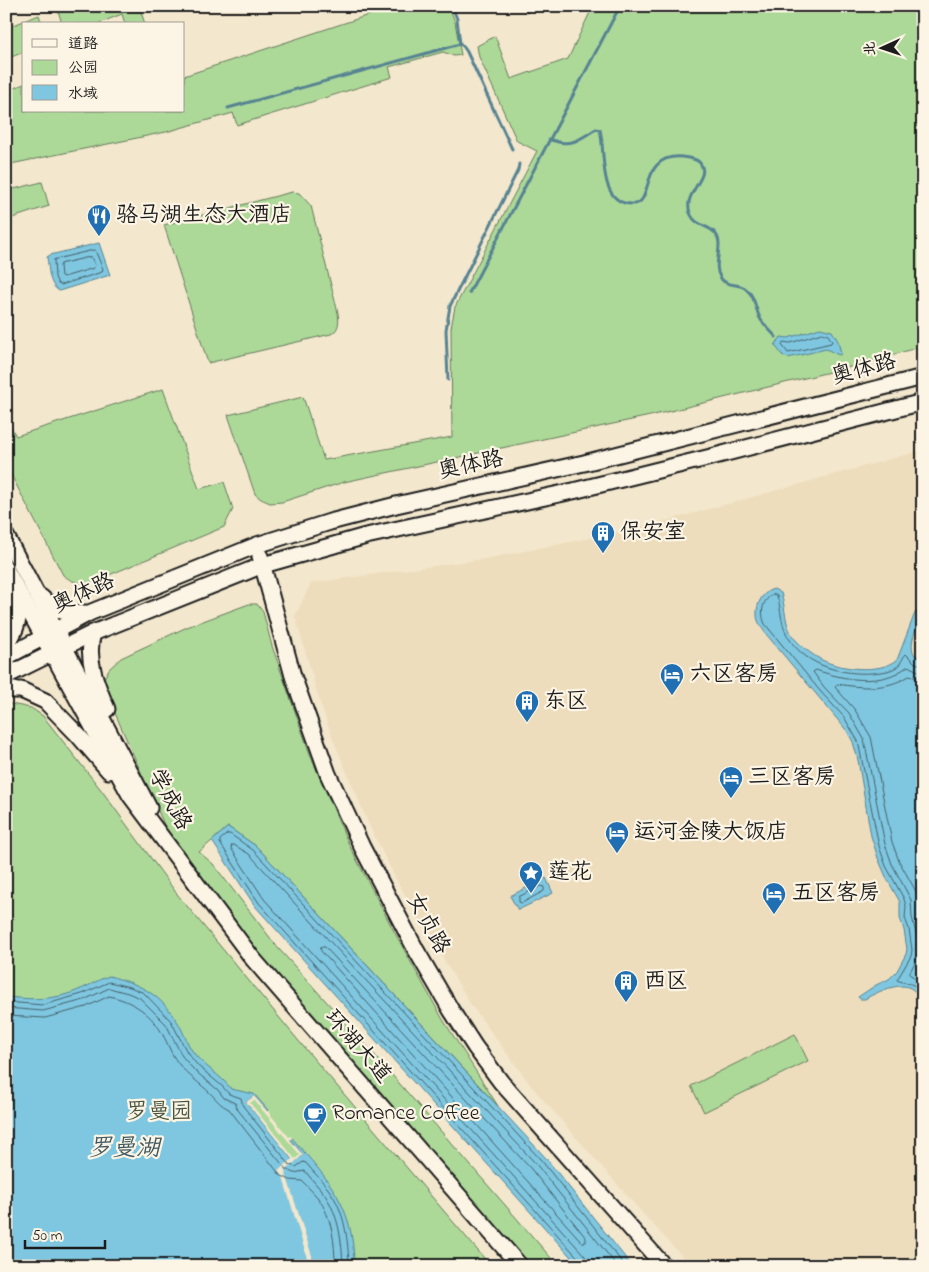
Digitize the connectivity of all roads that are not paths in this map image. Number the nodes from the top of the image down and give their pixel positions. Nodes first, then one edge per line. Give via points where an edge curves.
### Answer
1 (923, 377) edge
2 (923, 402) edge
3 (6, 536) edge
4 (257, 545) junction
5 (263, 565) junction
6 (6, 570) edge
7 (35, 590) junction
8 (19, 594) junction
9 (89, 613) junction
10 (93, 633) junction
11 (49, 634) junction
12 (6, 645) edge
13 (58, 650) junction
14 (6, 657) edge
15 (6, 676) edge
16 (6, 690) edge
17 (136, 794) junction
18 (171, 850) joint
19 (520, 1266) edge
20 (664, 1266) edge

1 - 4 main road, 奥体路 via 584,463 396,505
2 - 5 main road, 奥体路 via 717,456 366,536
3 - 7 main road, 学成路
4 - 5 main road, 女贞路
4 - 9 main road, 奥体路
5 - 10 main road, 奥体路
5 - 20 main road, 女贞路 via 293,676 328,774 365,854 416,950 451,1010 501,1082
6 - 8 main road, 学成路
7 - 9 main road via 51,606 67,614
7 - 11 main road, 学成路
8 - 11 main road, 学成路
8 - 12 main road via 20,614 14,634
9 - 11 main road, 奥体路
10 - 13 main road, 奥体路
10 - 17 main road via 91,660 97,685
11 - 13 main road, 学成路
11 - 14 main road, 奥体路
13 - 15 main road, 奥体路
13 - 17 main road, 学成路
16 - 17 main road via 21,690 45,700
17 - 18 main road, 学成路
18 - 19 main road, 环湖大道 via 253,960

